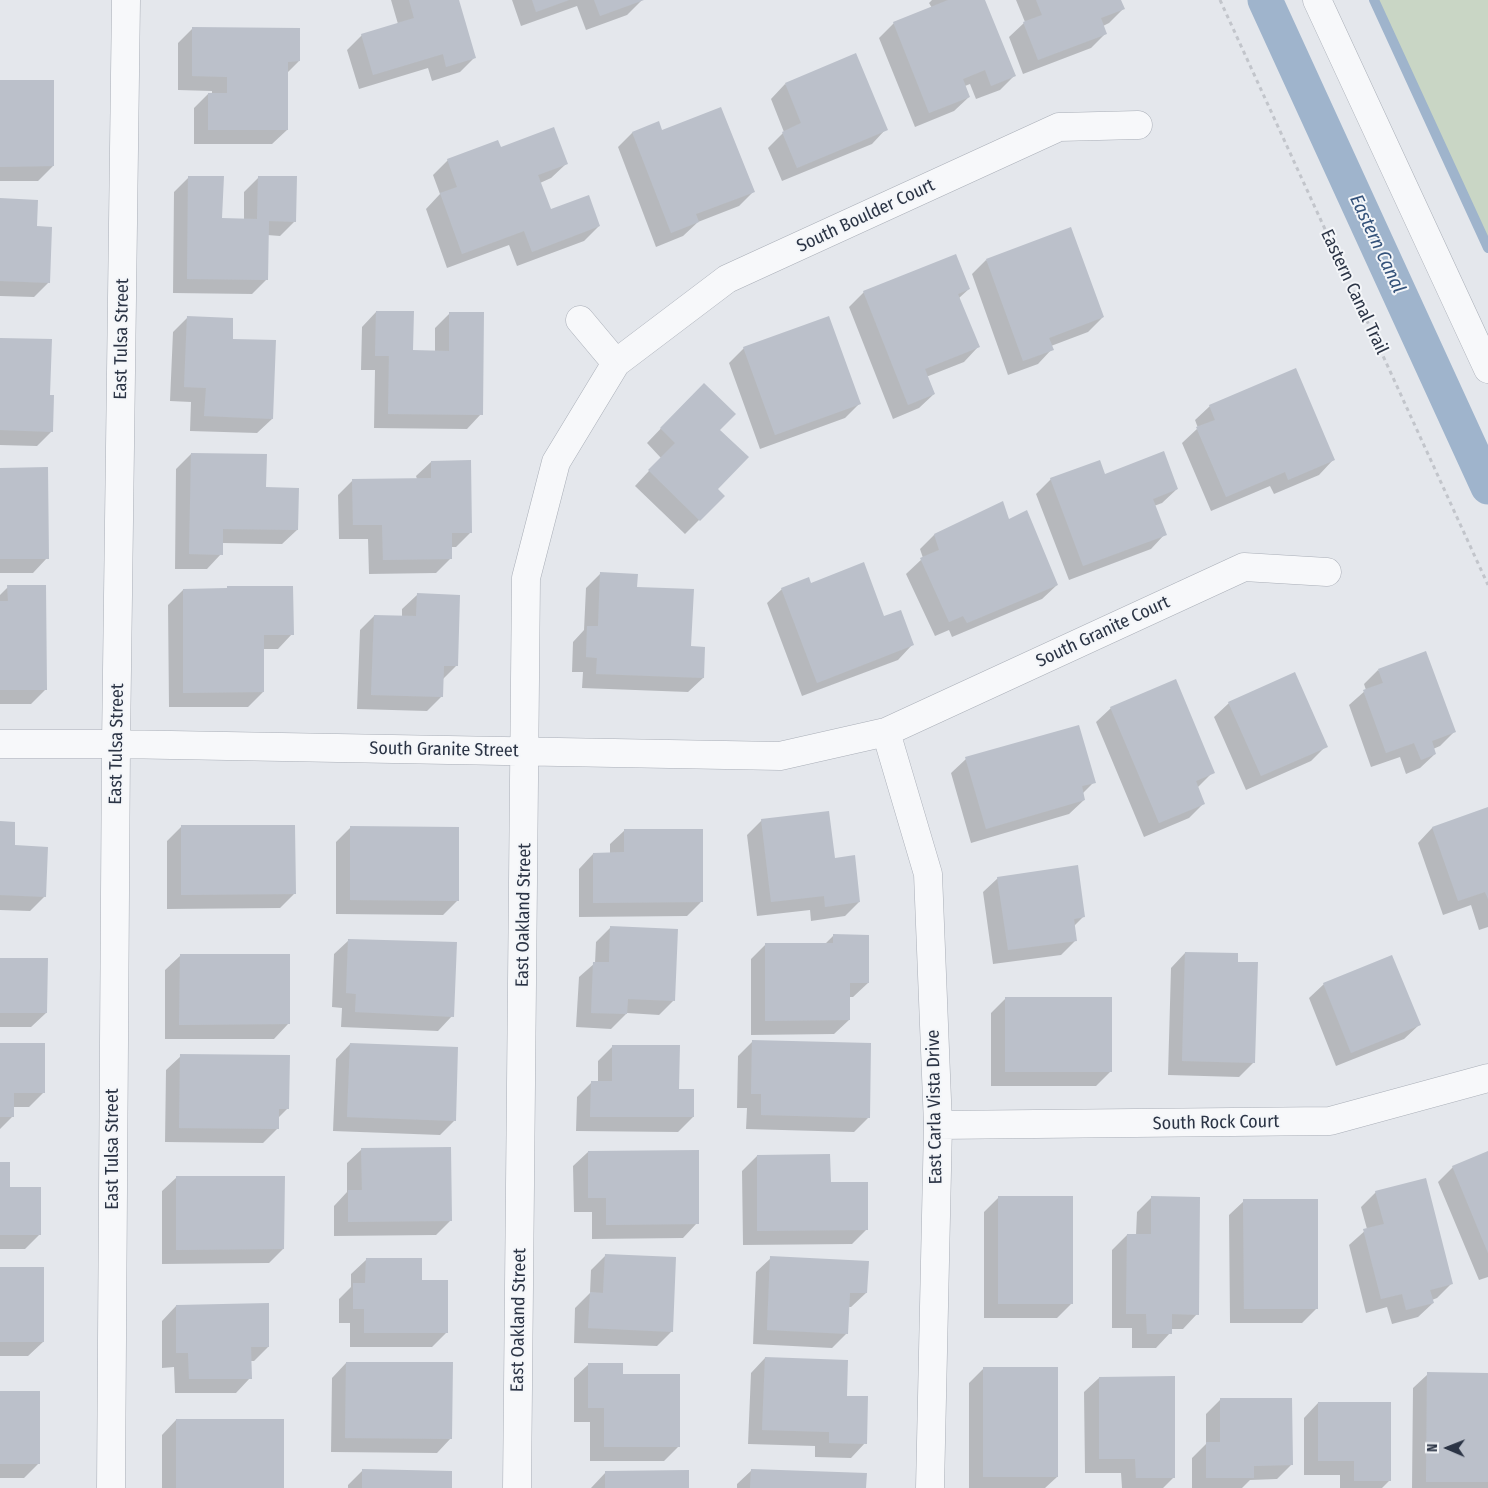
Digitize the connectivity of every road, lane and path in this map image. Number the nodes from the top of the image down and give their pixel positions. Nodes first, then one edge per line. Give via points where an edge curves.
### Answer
1 (126, 0) edge
2 (1220, 0) edge
3 (1317, 0) edge
4 (1138, 125) dead end
5 (580, 320) dead end
6 (616, 363) junction
7 (1488, 369) edge
8 (1327, 572) dead end
9 (1488, 585) edge
10 (886, 732) junction
11 (0, 744) edge
12 (116, 744) junction
13 (526, 751) junction
14 (1488, 1078) edge
15 (938, 1125) junction
16 (111, 1488) edge
17 (518, 1488) edge
18 (930, 1488) edge

1 - 12 street, East Tulsa Street
2 - 9 path, Eastern Canal Trail
3 - 7 street
4 - 6 street, South Boulder Court via 1059,128 1050,132 727,280
5 - 6 street
6 - 13 street, East Oakland Street via 556,462 526,578
8 - 10 street, South Granite Court via 1244,567
10 - 13 street, South Granite Street via 780,756
10 - 15 street, East Carla Vista Drive via 928,874
11 - 12 street, South Granite Street
12 - 13 street, South Granite Street
12 - 16 street, East Tulsa Street
13 - 17 street, East Oakland Street
14 - 15 street, South Rock Court via 1330,1122
15 - 18 street, East Carla Vista Drive

